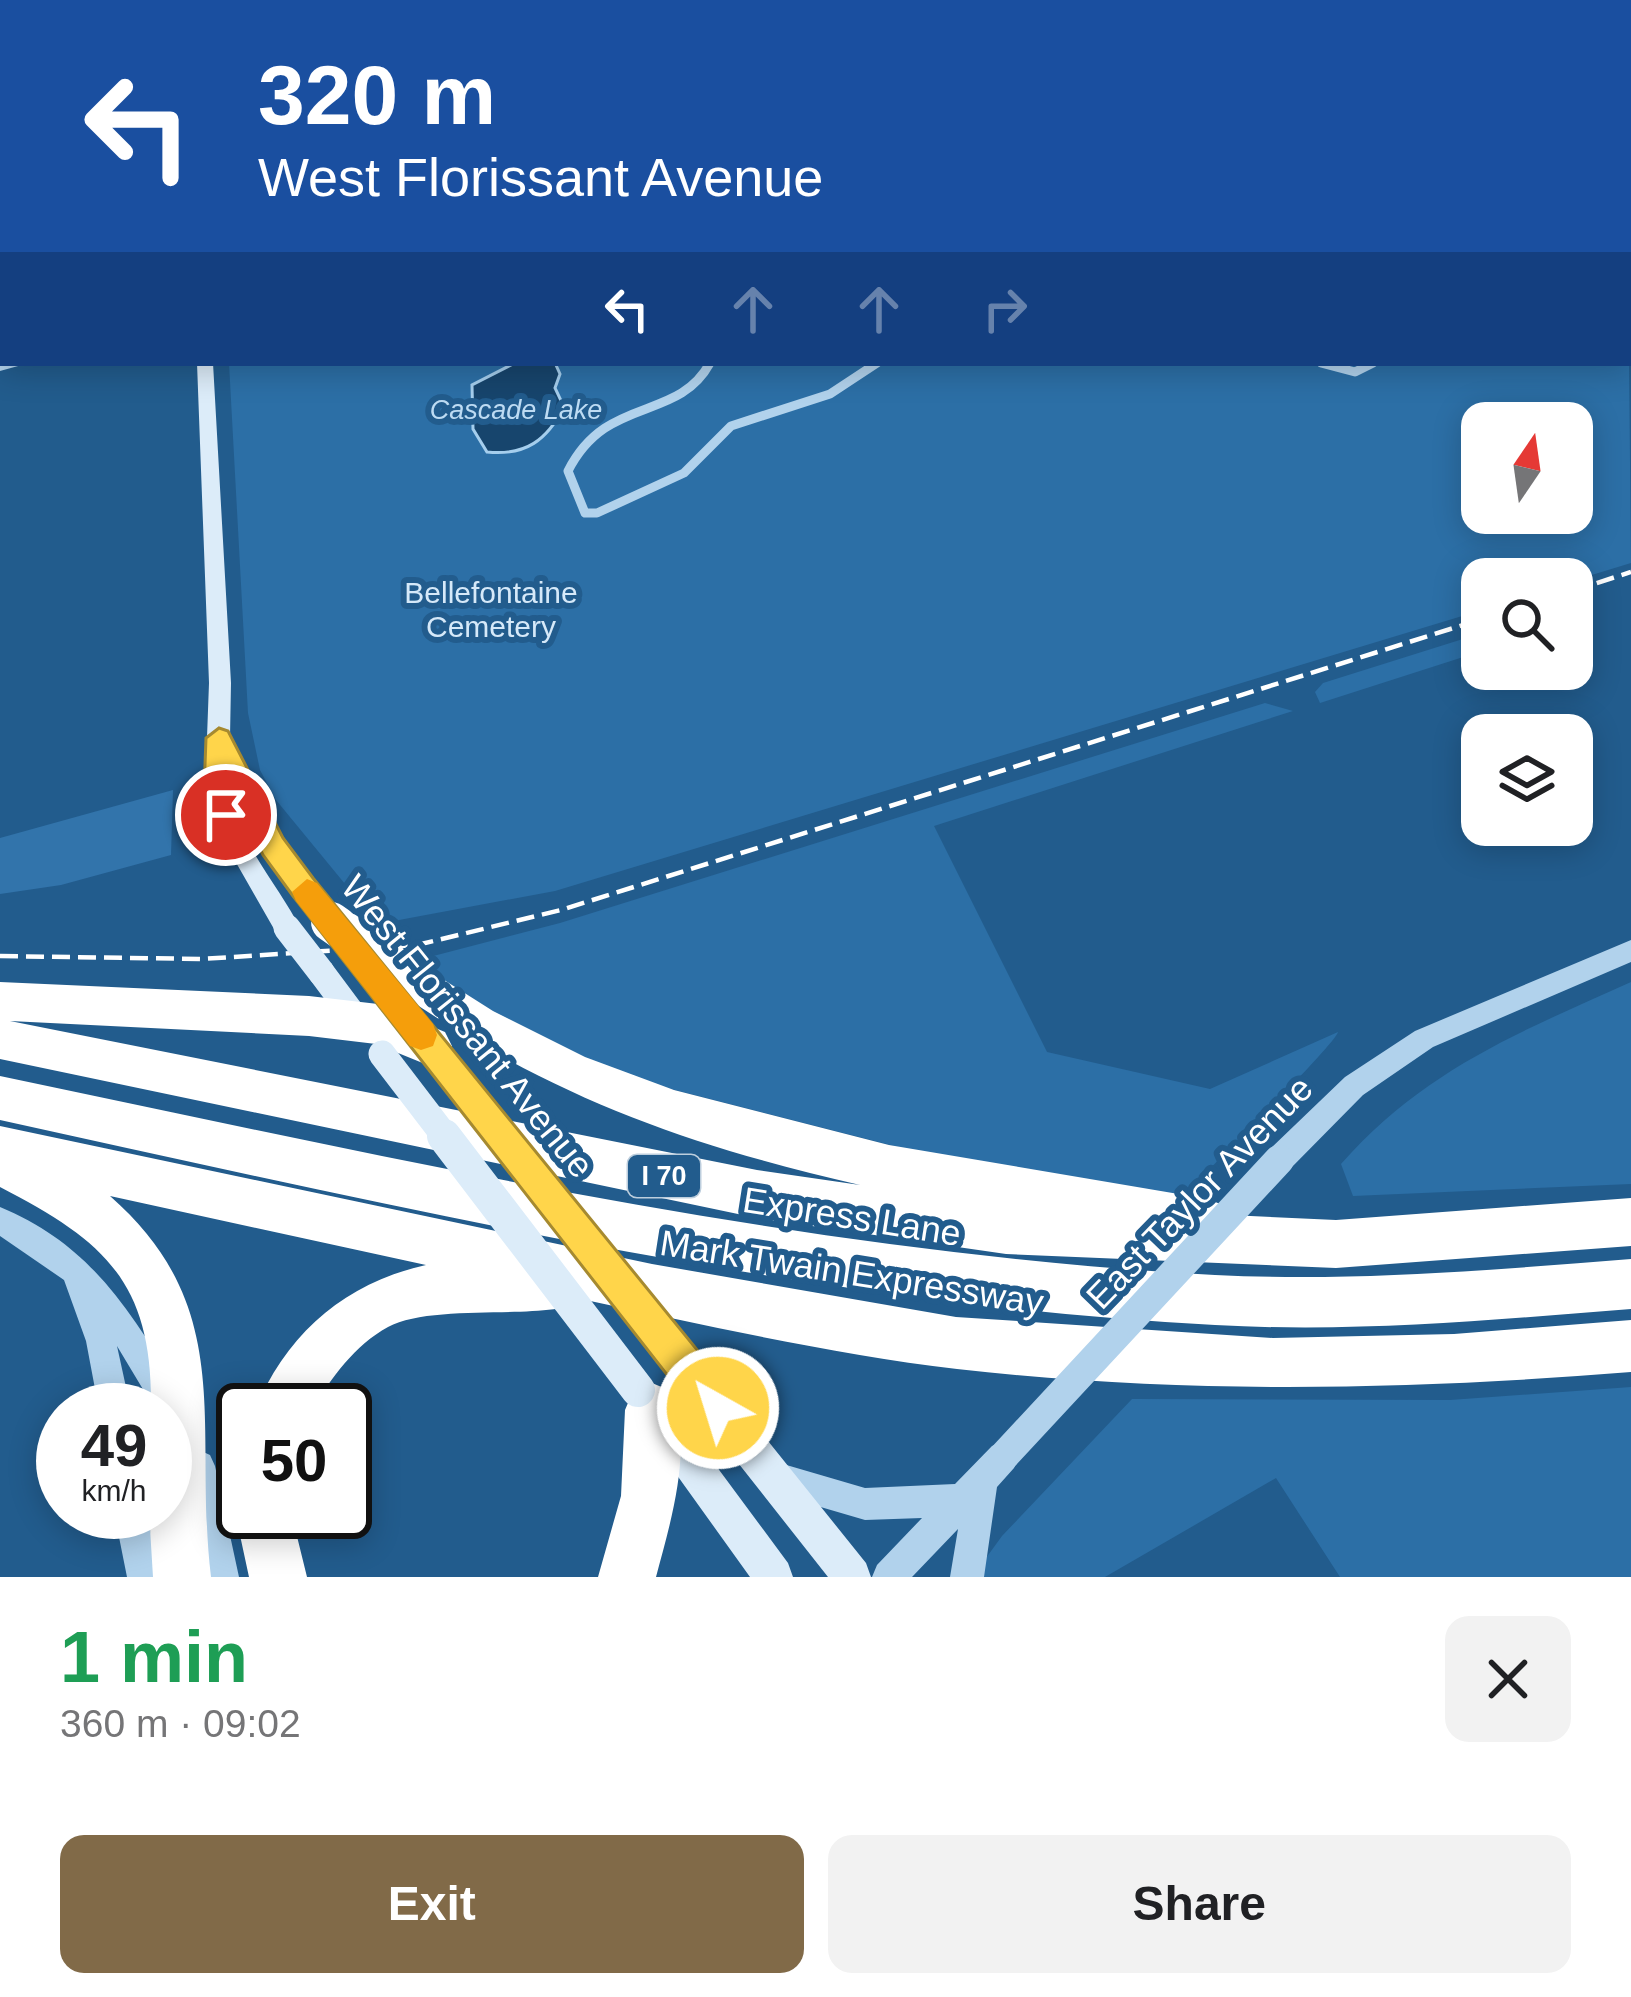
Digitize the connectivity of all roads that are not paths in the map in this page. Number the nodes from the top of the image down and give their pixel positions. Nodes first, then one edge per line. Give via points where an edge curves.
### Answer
1 (206, 366) edge
2 (708, 366) edge
3 (872, 366) edge
4 (1339, 366) edge
5 (1368, 366) edge
6 (219, 738) junction
7 (332, 922) joint
8 (1631, 951) edge
9 (379, 966) junction
10 (0, 1001) edge
11 (370, 1038) junction
12 (0, 1039) edge
13 (438, 1056) junction
14 (0, 1098) edge
15 (0, 1149) edge
16 (0, 1162) edge
17 (0, 1221) edge
18 (1631, 1222) edge
19 (1336, 1244) junction
20 (73, 1266) junction
21 (1631, 1284) edge
22 (652, 1289) junction
23 (1631, 1346) edge
24 (110, 1383) edge
25 (158, 1383) edge
26 (178, 1383) edge
27 (300, 1383) edge
28 (645, 1400) junction
29 (192, 1450) edge
30 (772, 1476) junction
31 (983, 1479) junction
32 (136, 1539) edge
33 (176, 1539) edge
34 (269, 1539) edge
35 (144, 1577) edge
36 (182, 1577) edge
37 (222, 1577) edge
38 (278, 1577) edge
39 (627, 1577) edge
40 (774, 1577) edge
41 (852, 1577) edge
42 (889, 1577) edge
43 (967, 1577) edge

1 - 6 main road, West Florissant Avenue
2 - 3 street via 697,386 606,421 582,443 568,484 590,515 684,473 731,426 830,394
4 - 5 street
6 - 7 main road, West Florissant Avenue via 273,846
6 - 11 main road, West Florissant Avenue, bridge via 218,792 228,823 287,928
7 - 9 highway, bridge
8 - 31 street, East Taylor Avenue, bridge via 1424,1039 1354,1085
9 - 13 main road, West Florissant Avenue
9 - 19 highway via 507,1043 742,1131 887,1169
10 - 11 highway
11 - 13 highway
11 - 28 main road, West Florissant Avenue, bridge
12 - 19 highway, Mark Twain Expressway / I 70 via 880,1215 1108,1238
13 - 30 main road, West Florissant Avenue, bridge
14 - 21 highway, Express Lane via 744,1249 1019,1289 1238,1304 1368,1303
15 - 22 highway, Mark Twain Expressway
16 - 26 highway via 88,1209 139,1253 167,1305
17 - 20 street
18 - 19 highway, Mark Twain Expressway / I 70
20 - 24 street
20 - 25 street via 118,1313
22 - 23 highway, Mark Twain Expressway via 956,1343 1181,1361 1454,1360
22 - 27 highway via 421,1287 354,1318
28 - 39 highway via 649,1496
28 - 40 main road, West Florissant Avenue
29 - 37 street
30 - 31 street via 865,1504
30 - 41 main road, West Florissant Avenue
31 - 42 street, East Taylor Avenue
31 - 43 street
32 - 35 street
33 - 36 highway
34 - 38 highway

